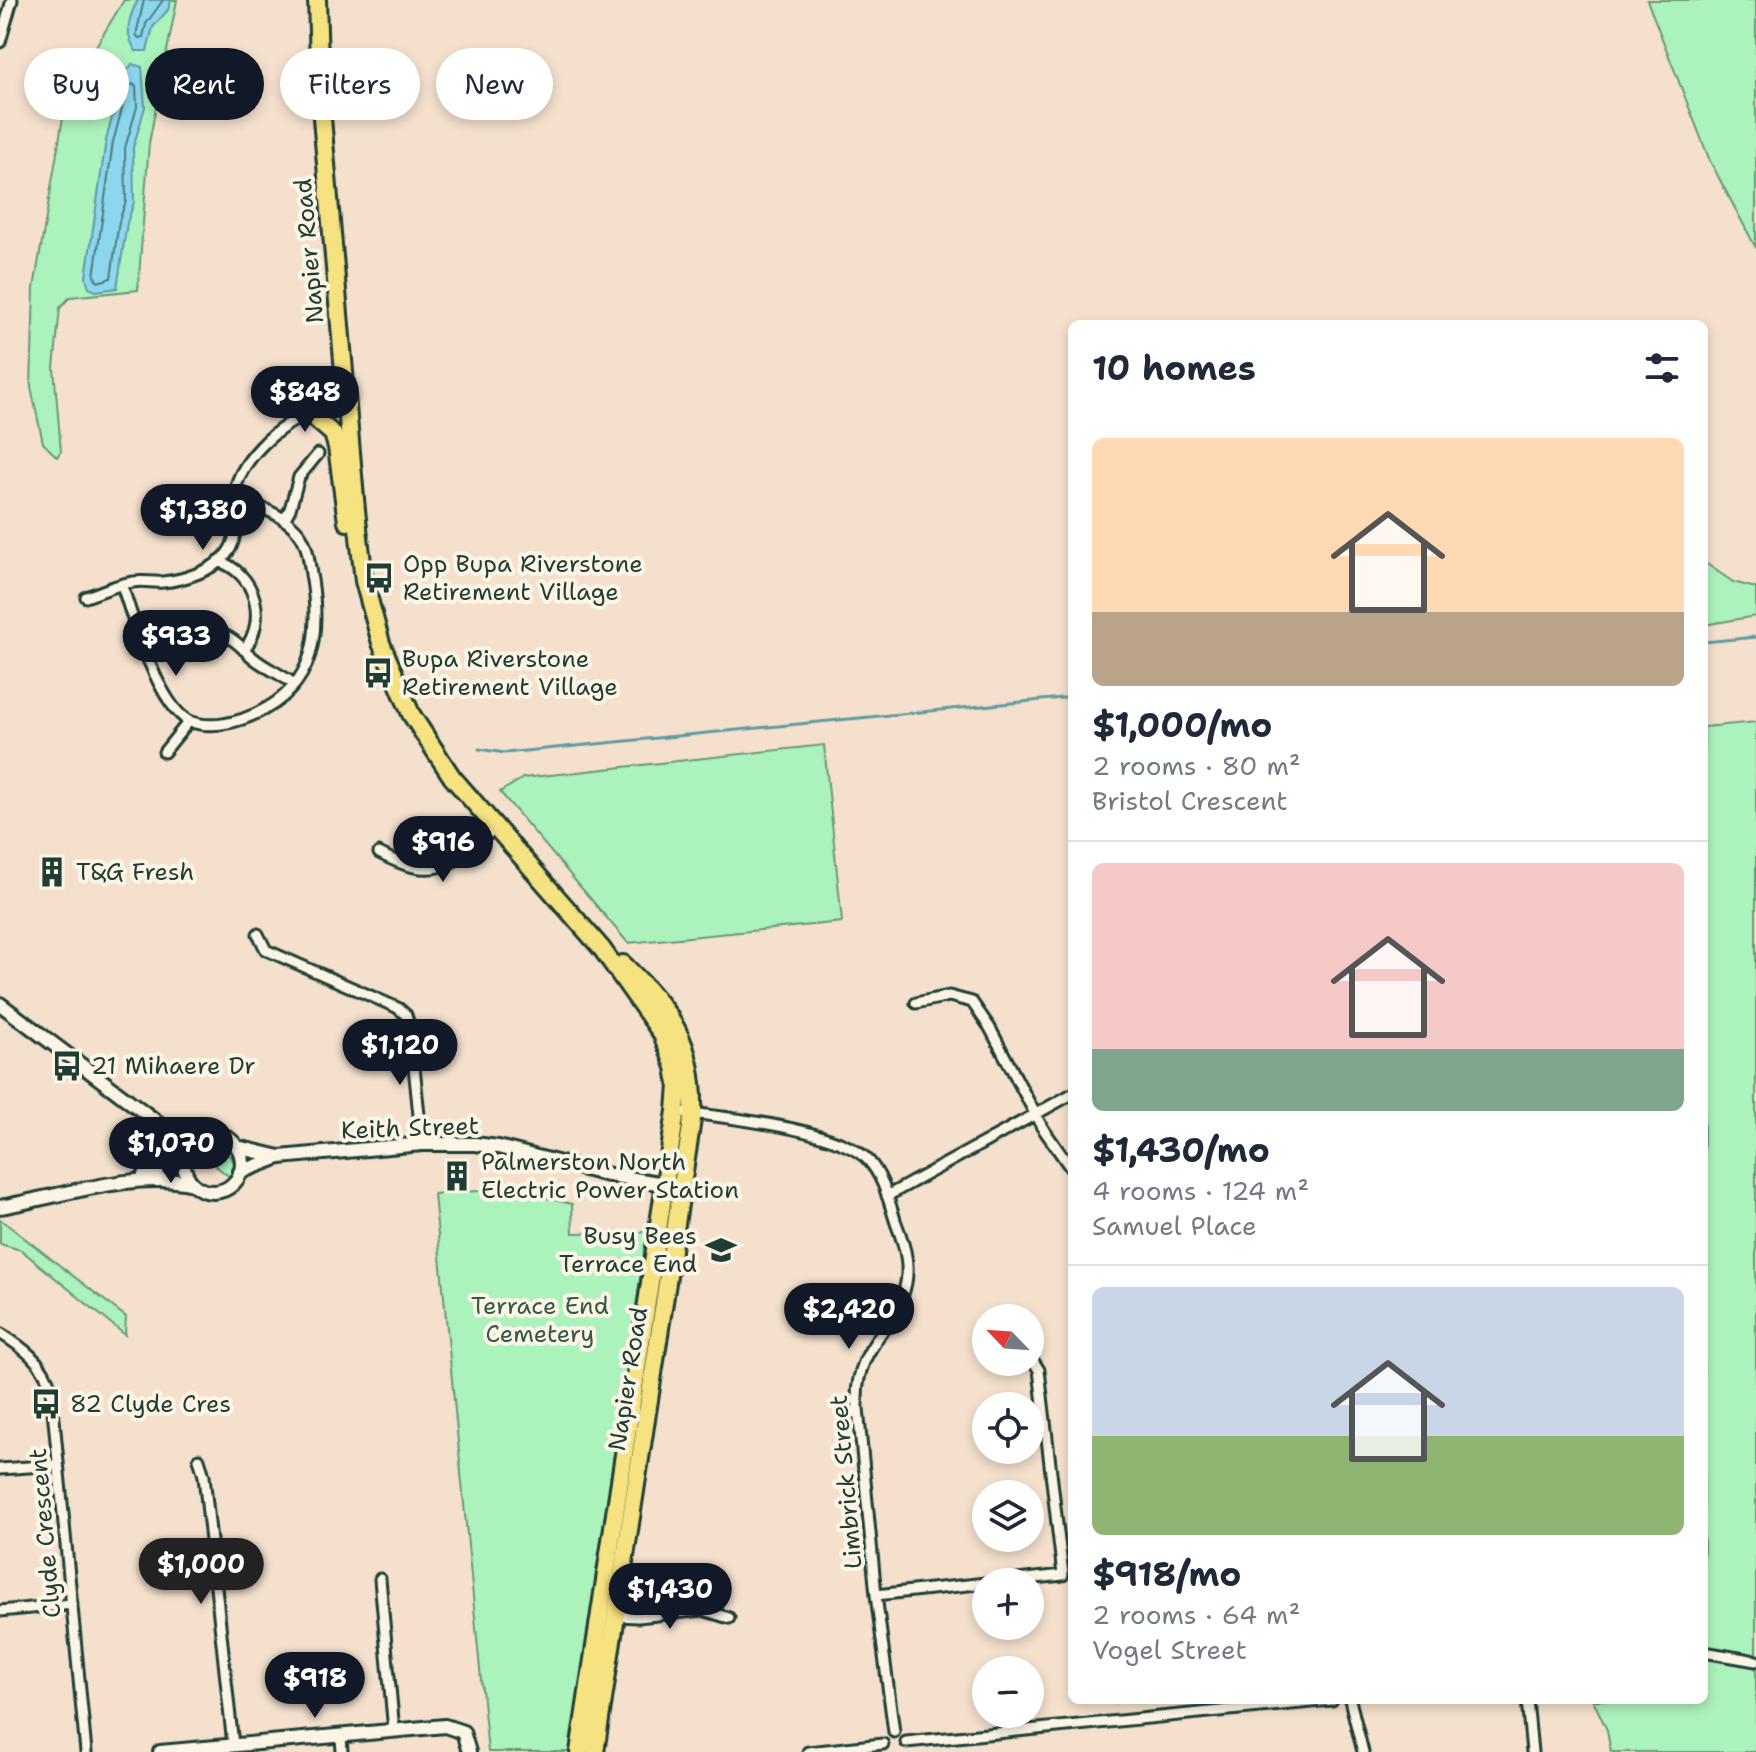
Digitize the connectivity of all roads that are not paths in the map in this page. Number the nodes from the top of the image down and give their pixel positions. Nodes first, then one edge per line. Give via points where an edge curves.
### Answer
1 (12, 0) edge
2 (317, 0) edge
3 (0, 42) edge
4 (347, 411) junction
5 (311, 415) junction
6 (318, 454) dead end
7 (234, 501) junction
8 (284, 520) junction
9 (218, 561) junction
10 (362, 565) junction
11 (122, 585) junction
12 (86, 597) dead end
13 (145, 649) junction
14 (244, 650) junction
15 (294, 684) junction
16 (189, 721) junction
17 (164, 752) dead end
18 (494, 828) junction
19 (379, 853) dead end
20 (258, 934) dead end
21 (916, 1003) dead end
22 (0, 1004) edge
23 (1068, 1096) edge
24 (685, 1112) junction
25 (1035, 1112) junction
26 (147, 1115) junction
27 (161, 1125) junction
28 (202, 1137) junction
29 (422, 1144) junction
30 (237, 1147) junction
31 (185, 1157) junction
32 (280, 1157) junction
33 (1068, 1164) edge
34 (240, 1172) junction
35 (145, 1174) junction
36 (128, 1182) junction
37 (193, 1184) junction
38 (674, 1186) junction
39 (887, 1196) junction
40 (0, 1207) edge
41 (0, 1333) edge
42 (1040, 1376) edge
43 (199, 1459) dead end
44 (57, 1465) junction
45 (0, 1469) edge
46 (625, 1508) junction
47 (1044, 1577) edge
48 (380, 1579) dead end
49 (972, 1585) edge
50 (876, 1595) junction
51 (72, 1604) junction
52 (0, 1611) edge
53 (617, 1616) junction
54 (729, 1618) dead end
55 (1708, 1653) edge
56 (1756, 1661) edge
57 (1288, 1704) edge
58 (1351, 1704) edge
59 (1527, 1704) edge
60 (394, 1731) junction
61 (894, 1732) junction
62 (341, 1736) junction
63 (233, 1745) junction
64 (904, 1747) edge
65 (884, 1748) edge
66 (86, 1752) edge
67 (160, 1752) edge
68 (342, 1752) edge
69 (469, 1752) edge
70 (579, 1752) edge
71 (595, 1752) edge
72 (808, 1752) edge
73 (1363, 1752) edge
74 (1532, 1752) edge

1 - 3 street
2 - 4 highway, Napier Road
4 - 5 street
4 - 10 highway, Napier Road
5 - 7 street via 277,432 258,450 237,480
5 - 10 highway via 333,434 348,529
6 - 8 street via 303,469
7 - 8 street
7 - 9 street via 235,536
8 - 15 street via 303,539 314,594 315,642
9 - 11 street via 172,580
9 - 14 street via 244,578 256,602 257,624
10 - 18 highway, Napier Road via 381,643 411,714
11 - 12 street
11 - 13 street
13 - 14 street via 215,635 229,637
13 - 16 street via 173,709
14 - 15 street
15 - 16 street via 282,700 234,722 209,726
16 - 17 street
18 - 19 street via 443,867 404,867
18 - 24 highway, Napier Road via 602,949 669,1047
20 - 29 street via 266,950 406,1015
21 - 25 street via 949,996 972,1002
22 - 26 main road
23 - 25 street
24 - 38 highway, Napier Road
24 - 39 street, Limbrick Street via 771,1123 849,1147 869,1161
25 - 33 street
25 - 39 street
26 - 27 main road
26 - 35 main road via 157,1145
27 - 28 main road
27 - 31 main road
28 - 30 main road via 217,1135
28 - 31 main road
29 - 32 main road, Keith Street
29 - 38 main road, Keith Street via 498,1147
30 - 32 main road, Keith Street
30 - 34 main road
31 - 35 main road
31 - 37 main road
32 - 34 main road, Keith Street
34 - 37 main road via 218,1191
35 - 36 main road
36 - 37 main road
36 - 40 main road
38 - 46 highway, Napier Road
39 - 50 street, Limbrick Street via 905,1250 907,1278 865,1356 857,1383
41 - 44 street, Clyde Crescent via 47,1375
42 - 47 street via 1063,1575
43 - 63 street
44 - 45 street
44 - 51 street, Clyde Crescent
46 - 53 highway, Napier Road
46 - 70 highway, Napier Road
48 - 60 street
49 - 50 street
50 - 61 street, Limbrick Street
51 - 52 street
51 - 66 street, Clyde Crescent
53 - 54 street via 703,1610
53 - 71 highway, Napier Road
55 - 56 street
57 - 64 street
58 - 73 street
59 - 74 street
60 - 62 main road
60 - 69 main road via 445,1726 463,1732
61 - 64 street via 903,1735
61 - 65 street via 885,1736
62 - 63 main road
62 - 68 street
63 - 67 main road
65 - 72 street

